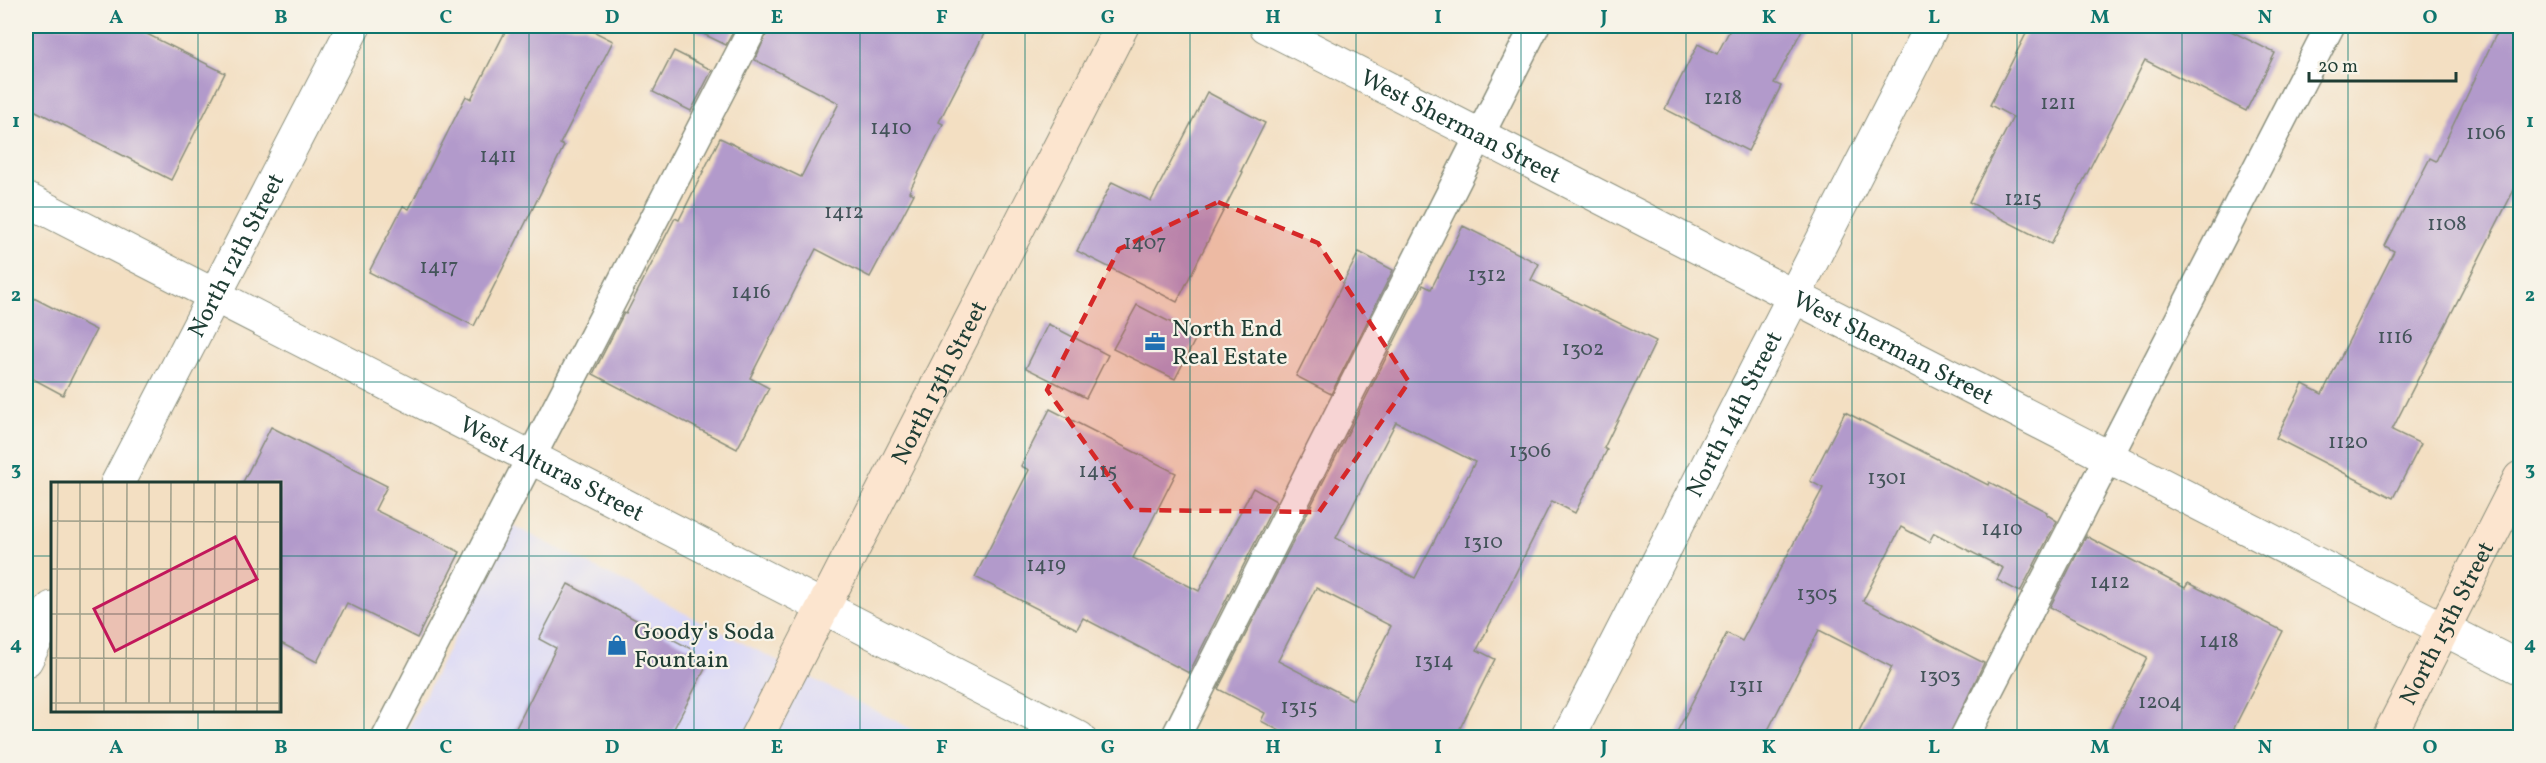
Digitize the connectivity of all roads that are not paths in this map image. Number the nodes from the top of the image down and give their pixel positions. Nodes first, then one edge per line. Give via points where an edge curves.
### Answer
1 (354, 26) edge
2 (754, 26) edge
3 (1122, 26) edge
4 (1266, 26) edge
5 (1535, 26) edge
6 (1932, 26) edge
7 (2330, 26) edge
8 (1479, 135) junction
9 (26, 199) edge
10 (215, 295) junction
11 (1794, 296) junction
12 (2107, 457) junction
13 (531, 458) junction
14 (2520, 478) edge
15 (118, 482) edge
16 (823, 606) junction
17 (51, 610) edge
18 (2443, 629) junction
19 (26, 660) edge
20 (2520, 668) edge
21 (386, 738) edge
22 (756, 738) edge
23 (1079, 738) edge
24 (1174, 738) edge
25 (1568, 738) edge
26 (1964, 738) edge
27 (2388, 738) edge

1 - 10 street, North 12th Street
2 - 13 lane
3 - 16 street, North 13th Street
4 - 8 street, West Sherman Street
5 - 8 lane
6 - 11 street, North 14th Street
7 - 12 lane
8 - 11 street, West Sherman Street
8 - 24 lane
9 - 10 street, West Alturas Street
10 - 13 street, West Alturas Street
10 - 15 street, North 12th Street
11 - 12 street, West Sherman Street
11 - 25 street, North 14th Street
12 - 18 street, West Sherman Street
12 - 26 lane
13 - 16 street, West Alturas Street
13 - 21 lane
14 - 18 street, North 15th Street
16 - 22 street, North 13th Street
16 - 23 street, West Alturas Street
17 - 19 street
18 - 20 street, West Sherman Street
18 - 27 street, North 15th Street

